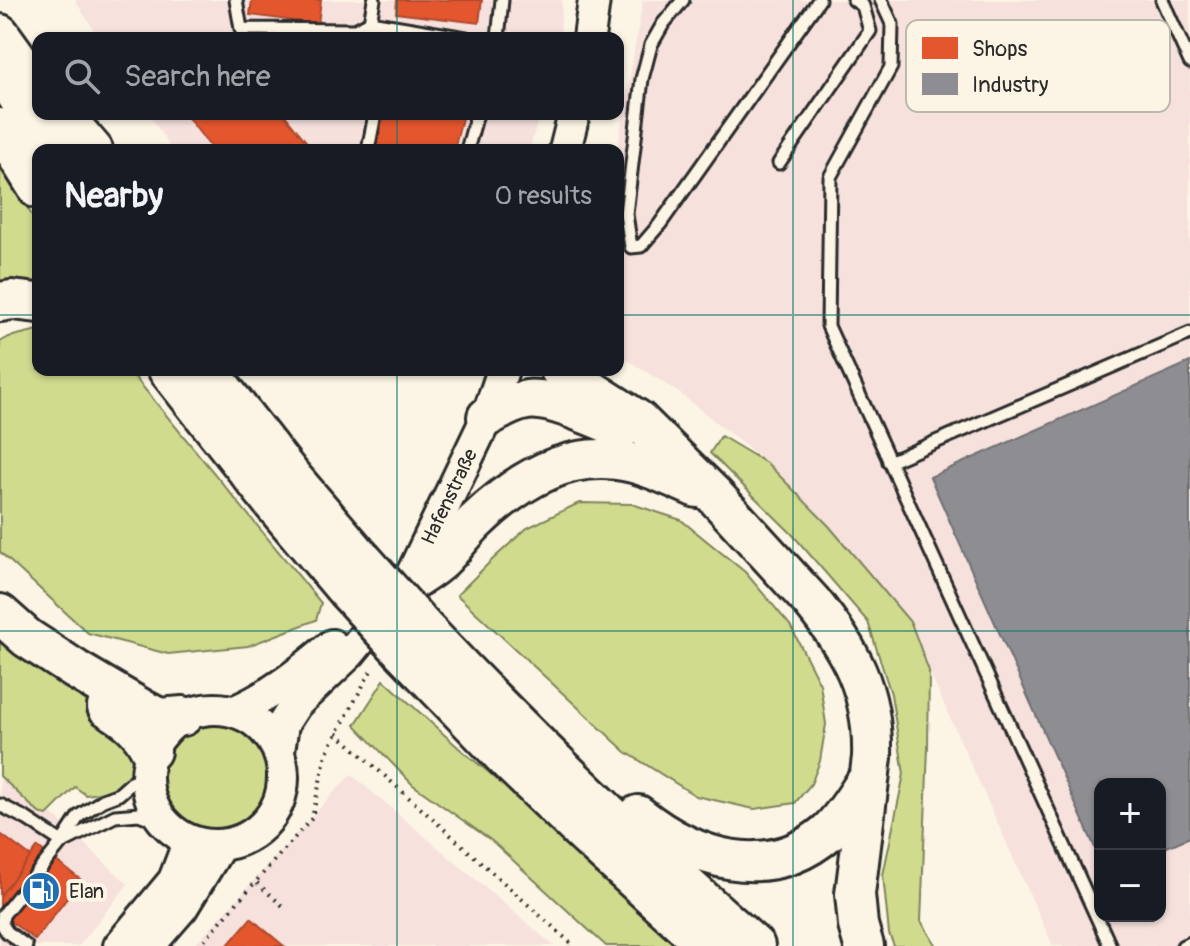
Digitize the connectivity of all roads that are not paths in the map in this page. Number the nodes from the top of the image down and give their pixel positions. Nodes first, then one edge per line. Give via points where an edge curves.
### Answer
1 (236, 0) edge
2 (374, 0) edge
3 (502, 0) edge
4 (594, 0) edge
5 (683, 0) edge
6 (819, 0) edge
7 (854, 0) edge
8 (881, 0) edge
9 (1162, 0) edge
10 (370, 22) junction
11 (391, 25) junction
12 (390, 32) edge
13 (431, 32) edge
14 (499, 32) edge
15 (590, 32) edge
16 (0, 34) edge
17 (1190, 62) edge
18 (0, 69) edge
19 (32, 78) edge
20 (32, 120) edge
21 (32, 120) edge
22 (67, 120) edge
23 (374, 120) edge
24 (475, 120) edge
25 (572, 120) edge
26 (0, 128) edge
27 (47, 144) edge
28 (88, 144) edge
29 (369, 144) edge
30 (469, 144) edge
31 (566, 144) edge
32 (779, 163) dead end
33 (32, 179) edge
34 (0, 302) edge
35 (32, 302) edge
36 (1190, 333) edge
37 (148, 376) edge
38 (173, 376) edge
39 (213, 376) edge
40 (501, 376) edge
41 (569, 376) edge
42 (487, 417) junction
43 (231, 451) junction
44 (668, 451) junction
45 (889, 462) junction
46 (714, 495) junction
47 (354, 575) junction
48 (407, 584) junction
49 (382, 616) junction
50 (14, 626) edge
51 (412, 638) junction
52 (235, 711) junction
53 (183, 716) junction
54 (279, 751) junction
55 (149, 760) junction
56 (566, 774) junction
57 (869, 777) junction
58 (0, 805) edge
59 (163, 823) junction
60 (189, 841) junction
61 (62, 842) junction
62 (220, 846) junction
63 (154, 903) junction
64 (2, 917) edge
65 (1190, 943) edge
66 (26, 946) edge
67 (104, 946) edge
68 (119, 946) edge
69 (149, 946) edge
70 (707, 946) edge
71 (755, 946) edge
72 (864, 946) edge
73 (1110, 946) edge
74 (1183, 946) edge

1 - 10 lane via 241,29 355,30
2 - 10 lane
3 - 14 lane
4 - 15 street
5 - 6 lane via 651,45 642,79 626,214 631,247 641,246 660,224
7 - 32 lane via 863,6 870,31
8 - 45 lane via 892,24 891,67 830,177 828,326
9 - 17 lane
10 - 11 lane
11 - 12 lane
11 - 13 lane
16 - 19 highway
18 - 21 highway
20 - 27 highway
22 - 28 highway
23 - 29 lane
24 - 30 lane
25 - 31 street
26 - 33 highway
34 - 35 highway
36 - 45 lane
37 - 43 highway via 187,417
38 - 43 highway
39 - 47 highway via 291,476
40 - 42 street, Hafenstraße
41 - 44 highway via 638,420
42 - 44 highway via 513,403 548,401
42 - 48 street, Hafenstraße
43 - 47 highway
44 - 46 highway
45 - 73 lane
46 - 48 highway via 617,460 568,463 509,492 441,561
46 - 57 highway via 811,601 850,657 871,716
47 - 51 highway, bridge
48 - 49 street, Hafenstraße
49 - 52 street, Hafenstraße
49 - 54 street, Hafenstraße via 296,704 283,724
50 - 53 highway via 142,709 159,718
50 - 55 highway via 54,669 132,723 144,737
51 - 56 highway via 491,699
51 - 70 highway via 510,763
52 - 53 street via 217,708
52 - 54 street via 261,726
53 - 55 street via 164,730
54 - 62 street via 284,772 274,813 242,841
55 - 59 street via 147,788
55 - 61 lane via 119,794 79,816
56 - 57 highway via 619,800 681,844 707,855 753,861 790,854 827,833
56 - 71 highway
57 - 72 highway via 855,894
58 - 61 lane
59 - 60 street
59 - 61 lane via 139,814 115,816
60 - 62 street
60 - 63 street via 174,880
61 - 64 lane
62 - 69 street via 182,908
63 - 67 lane via 130,916
63 - 68 street
64 - 66 lane via 7,932
65 - 74 lane

